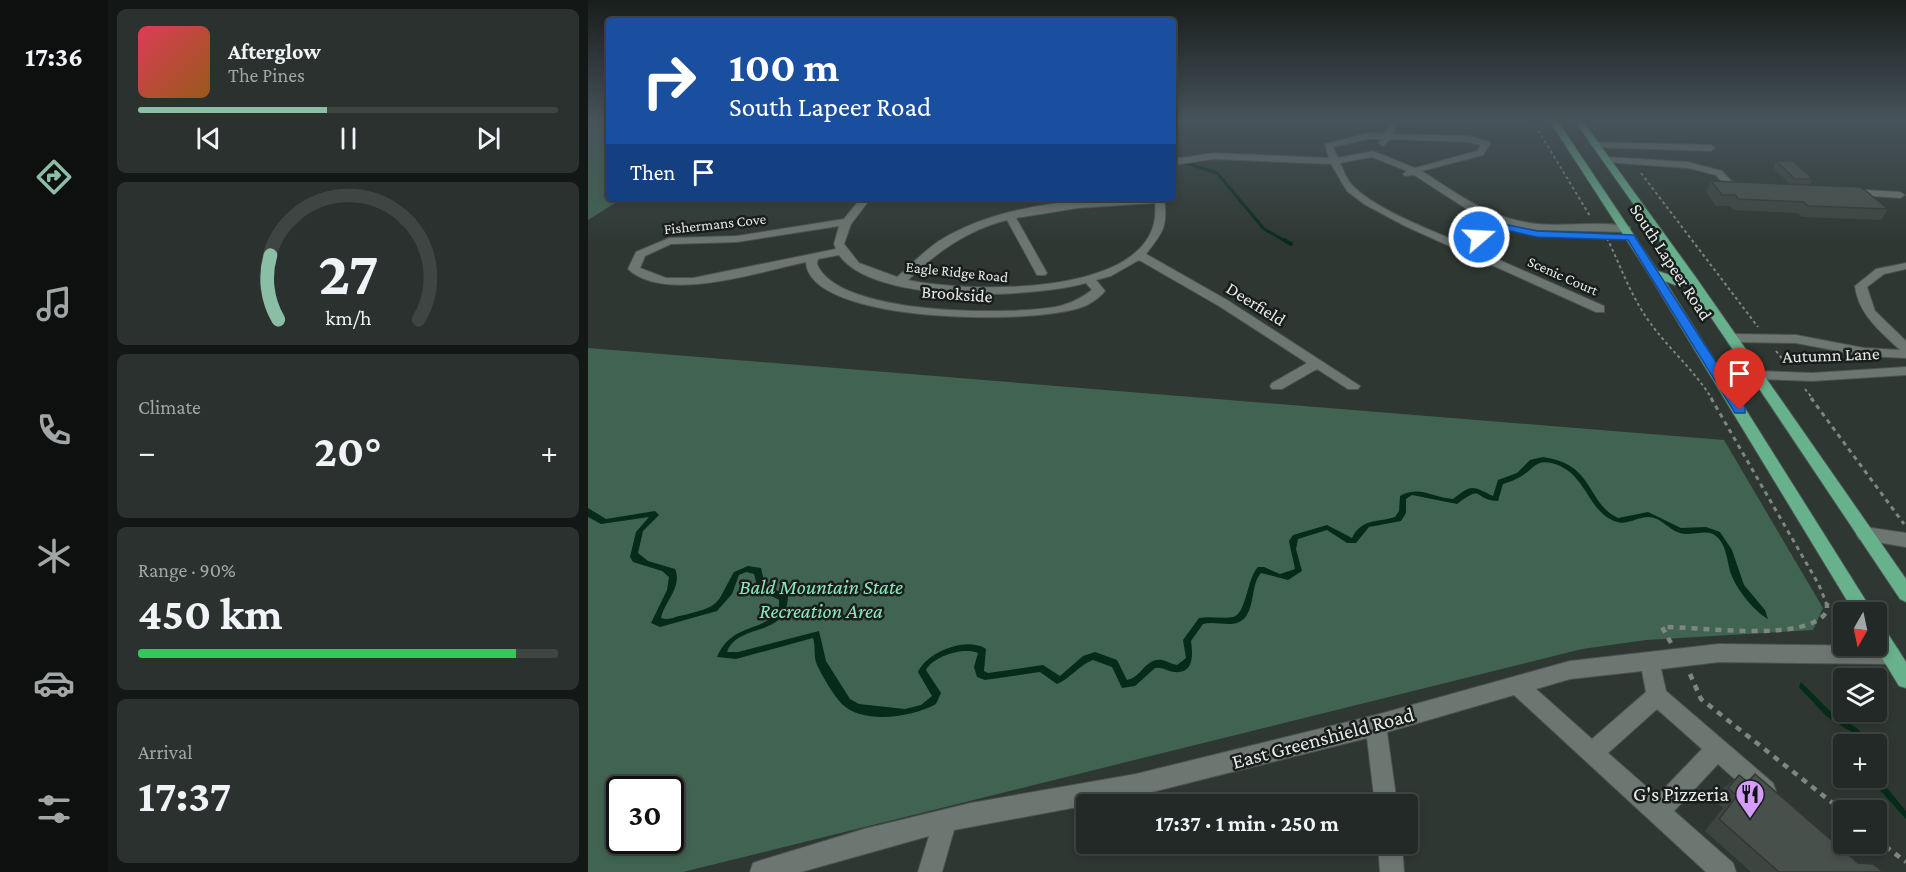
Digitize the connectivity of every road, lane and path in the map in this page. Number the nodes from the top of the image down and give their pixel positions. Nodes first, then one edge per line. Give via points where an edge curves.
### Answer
1 (1607, 160) edge
2 (1328, 161) edge
3 (1335, 161) joint
4 (1382, 161) edge
5 (1447, 161) edge
6 (1556, 161) edge
7 (1580, 161) edge
8 (1618, 161) edge
9 (1636, 166) dead end
10 (1411, 173) junction
11 (1755, 189) edge
12 (1835, 192) edge
13 (1900, 195) dead end
14 (864, 201) edge
15 (1138, 201) edge
16 (1159, 201) edge
17 (1583, 205) dead end
18 (1010, 217) junction
19 (844, 222) junction
20 (1497, 223) junction
21 (1628, 233) junction
22 (1607, 238) dead end
23 (1464, 249) junction
24 (842, 251) junction
25 (1139, 255) junction
26 (813, 258) junction
27 (1906, 266) edge
28 (1041, 273) dead end
29 (1654, 273) junction
30 (1089, 279) junction
31 (900, 281) junction
32 (1693, 281) junction
33 (1600, 309) dead end
34 (1759, 329) dead end
35 (1732, 338) junction
36 (1906, 348) edge
37 (1775, 350) dead end
38 (1906, 354) edge
39 (1317, 363) junction
40 (1906, 371) edge
41 (1718, 373) junction
42 (1793, 373) dead end
43 (1761, 380) junction
44 (1798, 380) dead end
45 (1277, 386) dead end
46 (1353, 386) dead end
47 (1906, 527) edge
48 (1865, 534) junction
49 (1906, 540) edge
50 (1906, 594) edge
51 (1858, 602) edge
52 (1672, 644) dead end
53 (1887, 649) edge
54 (1891, 655) junction
55 (1650, 660) junction
56 (1688, 670) dead end
57 (1906, 679) edge
58 (1517, 685) junction
59 (1657, 696) junction
60 (1376, 725) junction
61 (1716, 750) junction
62 (1592, 753) junction
63 (1385, 794) edge
64 (1779, 803) edge
65 (1833, 803) edge
66 (1658, 812) junction
67 (945, 821) junction
68 (1887, 847) edge
69 (1391, 854) edge
70 (1906, 862) edge
71 (762, 872) edge
72 (930, 872) edge
73 (1392, 872) edge
74 (1724, 872) edge

1 - 32 main road, South Lapeer Road
2 - 3 street
3 - 23 street, Scenic Court via 1350,189 1368,202
4 - 10 street
5 - 10 street
6 - 17 path
7 - 21 main road, South Lapeer Road
8 - 11 street via 1688,165 1719,173 1732,188
9 - 34 path
10 - 20 street via 1463,211
12 - 13 street
14 - 19 street
15 - 18 street
16 - 25 street, Eagle Ridge Road via 1161,224
18 - 28 street
18 - 31 street via 979,225 948,240
19 - 24 street via 839,244
19 - 26 street, Fishermans Cove via 737,239 669,241 640,254 634,269 650,279 677,283
20 - 21 street via 1537,234
20 - 23 street
21 - 29 main road, South Lapeer Road
22 - 52 path via 1625,281 1654,329 1704,386 1820,585 1827,606 1821,619 1785,631 1662,627
23 - 33 street, Scenic Court
24 - 26 street, Fishermans Cove
24 - 31 street, Eagle Ridge Road via 853,264 872,274
25 - 30 street, Eagle Ridge Road
25 - 39 street, Deerfield
26 - 30 street, Brookside via 811,264 818,278 858,300 976,315 1045,312 1086,303 1099,291
27 - 36 street via 1880,271 1862,286 1861,294 1884,327
29 - 32 main road via 1675,281
29 - 41 main road, South Lapeer Road
30 - 31 street, Eagle Ridge Road via 1042,291 1008,293
32 - 35 main road, South Lapeer Road
35 - 38 street via 1796,339 1863,352
35 - 43 main road, South Lapeer Road
37 - 42 path
39 - 45 street
39 - 46 street, Deerfield
40 - 43 street, Autumn Lane
41 - 43 main road
41 - 51 main road, South Lapeer Road
43 - 48 main road, South Lapeer Road
44 - 47 path
48 - 49 street
48 - 50 main road, South Lapeer Road
53 - 54 main road
54 - 55 street, East Greenshield Road via 1730,652
54 - 57 main road
55 - 58 street, East Greenshield Road via 1570,670
55 - 59 street
56 - 65 path via 1701,699
58 - 60 street, East Greenshield Road
58 - 62 street
59 - 61 street
59 - 62 street
60 - 63 street
60 - 67 street, East Greenshield Road via 1136,785
61 - 64 street
61 - 66 street
62 - 66 street
66 - 74 street
67 - 71 street, East Greenshield Road
67 - 72 street
68 - 70 path
69 - 73 street

